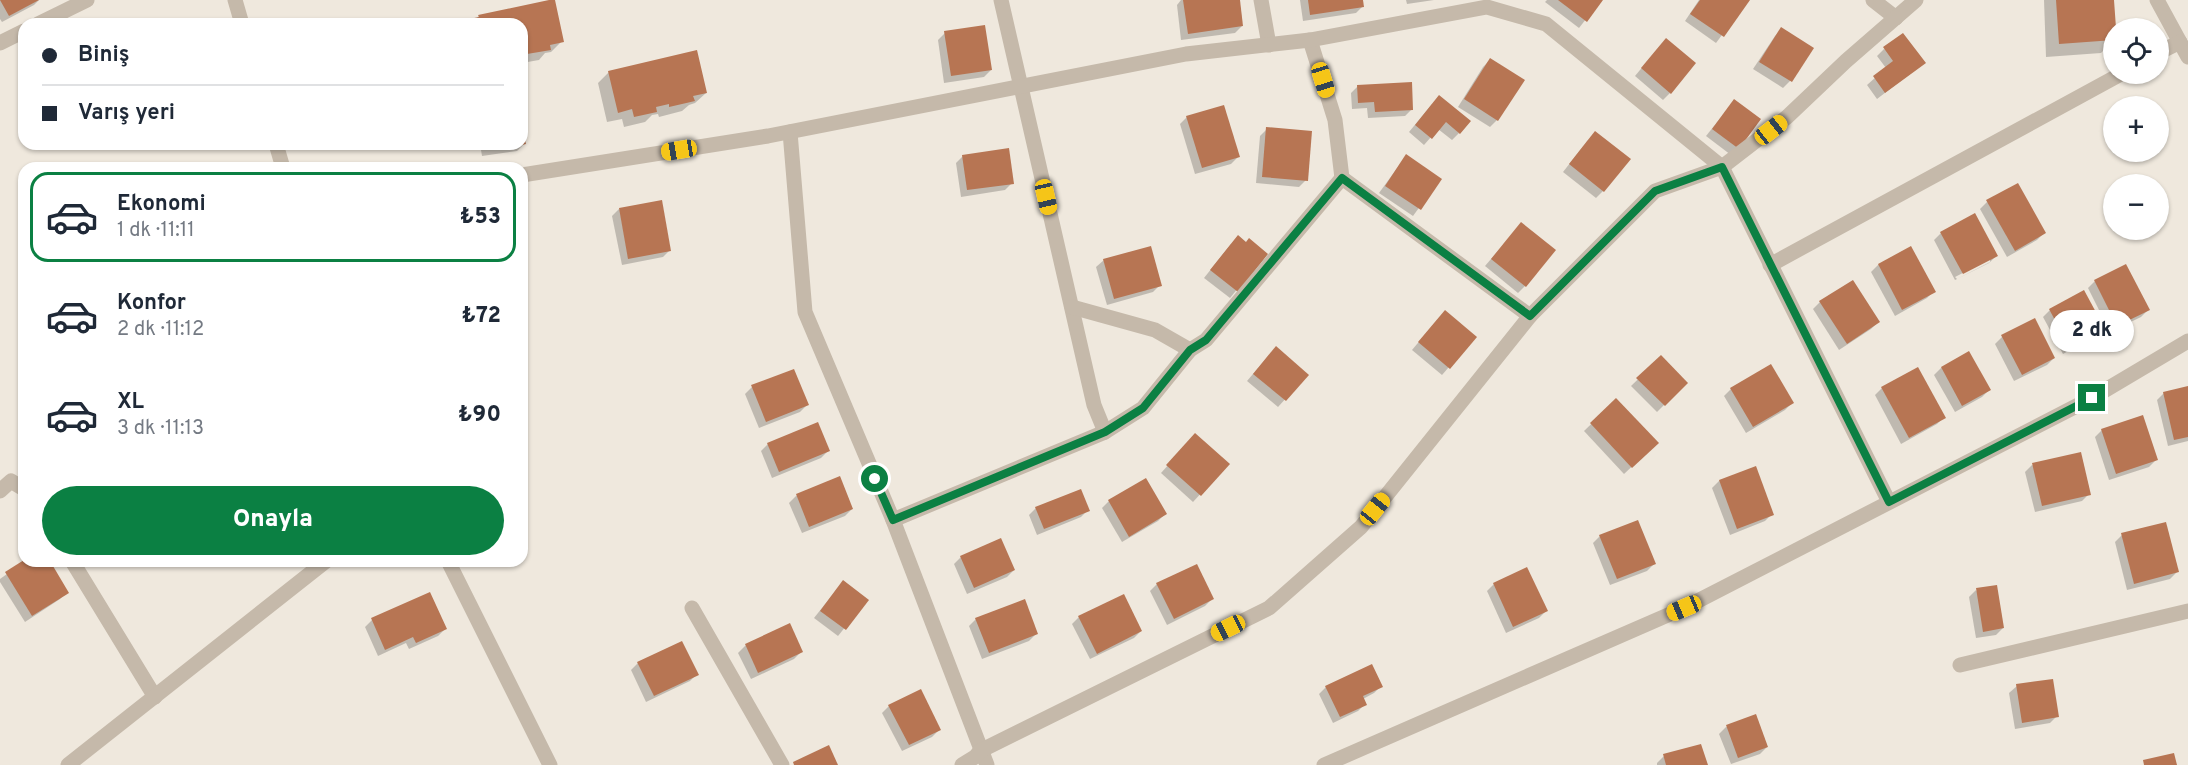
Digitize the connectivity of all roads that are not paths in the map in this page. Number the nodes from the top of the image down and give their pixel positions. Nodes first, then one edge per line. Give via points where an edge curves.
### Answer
1 (235, 0) edge
2 (1001, 0) edge
3 (1261, 0) edge
4 (1873, 0) edge
5 (1916, 0) edge
6 (2157, 0) edge
7 (78, 2) edge
8 (1487, 4) edge
9 (49, 18) edge
10 (240, 18) edge
11 (1896, 18) junction
12 (18, 34) edge
13 (1310, 40) junction
14 (2180, 42) junction
15 (0, 43) edge
16 (1269, 45) junction
17 (2169, 48) edge
18 (2188, 57) edge
19 (2103, 84) edge
20 (1020, 87) junction
21 (790, 132) junction
22 (1722, 167) junction
23 (528, 175) edge
24 (1342, 178) junction
25 (1770, 265) junction
26 (1072, 307) junction
27 (1530, 316) junction
28 (2188, 341) edge
29 (1190, 350) junction
30 (1105, 432) junction
31 (18, 485) edge
32 (0, 491) edge
33 (1889, 502) junction
34 (893, 520) junction
35 (76, 567) edge
36 (319, 567) edge
37 (451, 567) edge
38 (692, 608) dead end
39 (2188, 611) edge
40 (1960, 665) dead end
41 (155, 698) junction
42 (983, 758) edge
43 (68, 765) edge
44 (550, 765) edge
45 (782, 765) edge
46 (962, 765) edge
47 (1324, 765) edge

1 - 10 street
2 - 20 street
3 - 16 street
4 - 11 street
5 - 11 street
6 - 14 street
7 - 9 street
8 - 13 street
8 - 22 street via 1546,24
11 - 22 street via 1787,117
12 - 15 street
13 - 16 street
13 - 24 street via 1335,120
14 - 17 street
14 - 18 street
16 - 20 street via 1186,54
19 - 25 street
20 - 21 street
20 - 26 street
21 - 23 street
21 - 34 street via 804,312
22 - 25 street
22 - 27 street via 1655,191
24 - 27 street
24 - 29 street via 1206,340
25 - 33 street
26 - 29 street via 1155,330
26 - 30 street via 1094,405
27 - 42 street via 1361,526 1269,608
28 - 33 street via 2092,398
29 - 30 street via 1143,408
30 - 34 street
31 - 32 street via 11,481
33 - 47 street via 1684,608
34 - 42 street
35 - 41 street
36 - 41 street
37 - 44 street
38 - 45 street
39 - 40 street
41 - 43 street
42 - 46 street via 975,757

